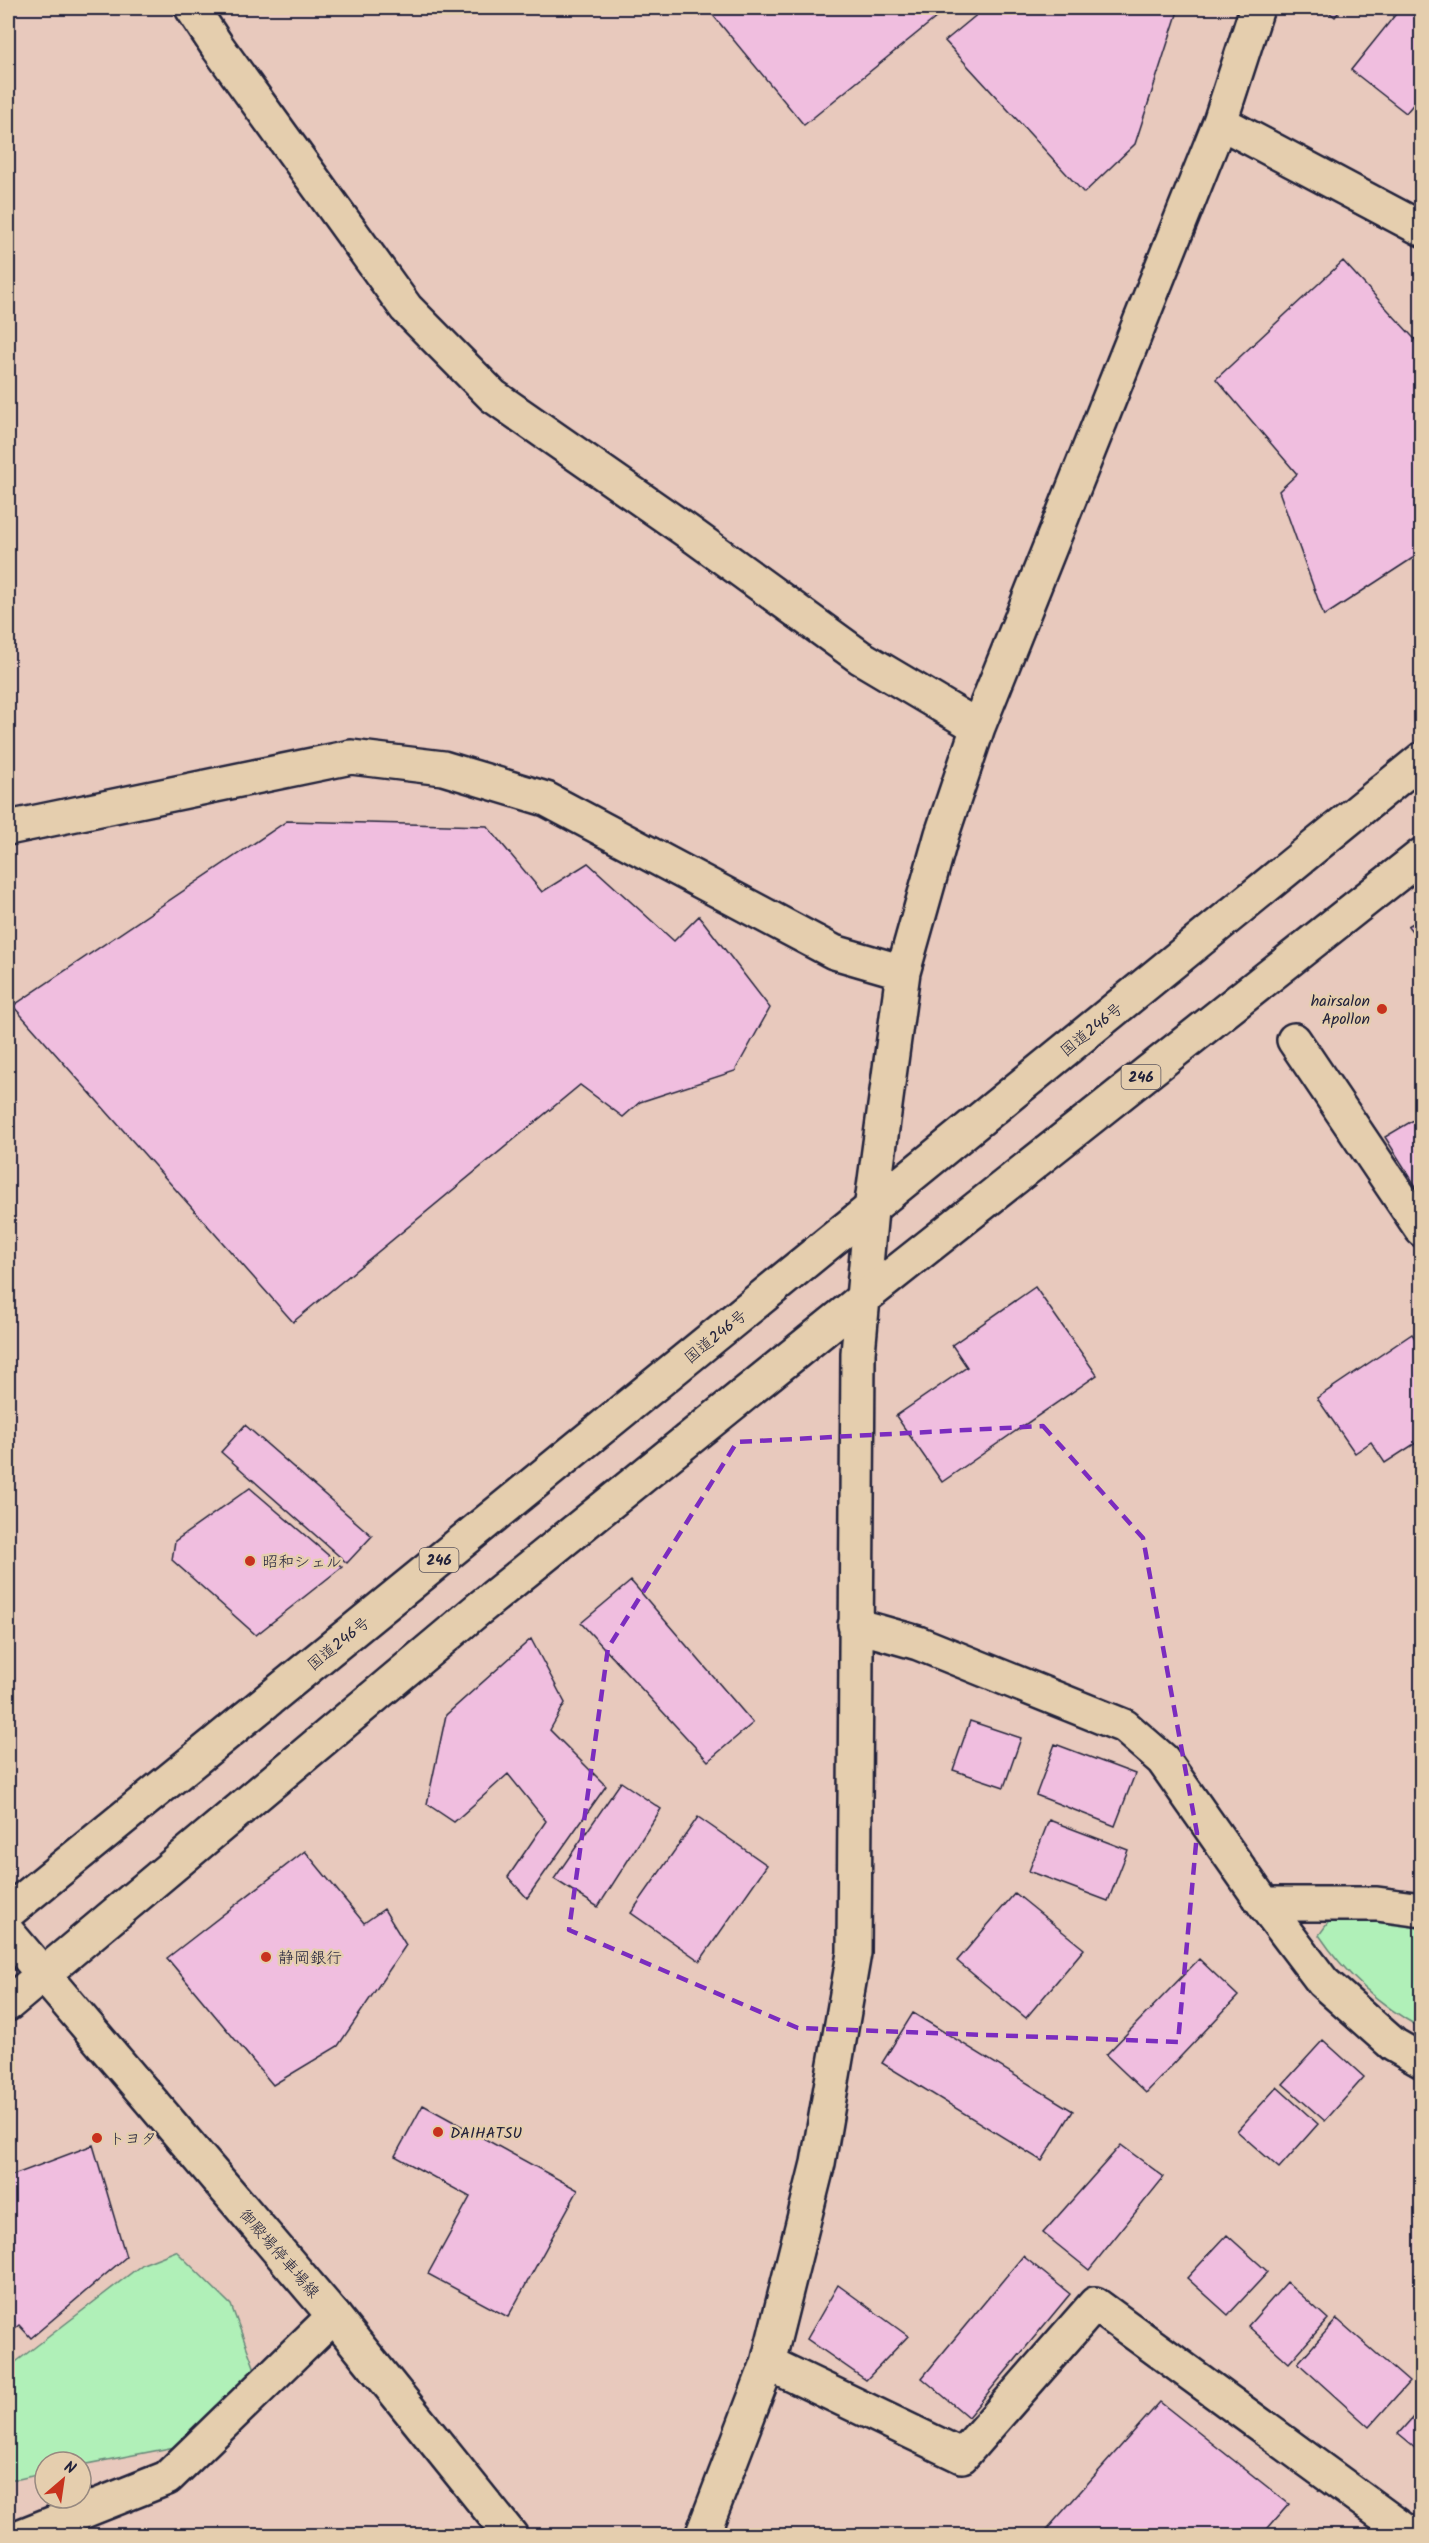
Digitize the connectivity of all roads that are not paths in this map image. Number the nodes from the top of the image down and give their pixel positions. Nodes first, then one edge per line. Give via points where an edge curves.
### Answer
1 (192, 8) edge
2 (1257, 8) edge
3 (1220, 122) junction
4 (1422, 228) edge
5 (978, 727) junction
6 (1422, 759) edge
7 (8, 828) edge
8 (1422, 855) edge
9 (903, 972) junction
10 (1294, 1041) dead end
11 (871, 1209) junction
12 (1422, 1230) edge
13 (861, 1300) junction
14 (855, 1625) junction
15 (1264, 1904) junction
16 (1422, 1910) edge
17 (8, 1912) edge
18 (8, 1933) edge
19 (43, 1976) junction
20 (8, 2004) edge
21 (1422, 2061) edge
22 (334, 2316) junction
23 (768, 2363) junction
24 (21, 2535) edge
25 (511, 2535) edge
26 (702, 2535) edge
27 (1412, 2535) edge

1 - 5 main road via 406,308 493,396 860,657
2 - 3 main road
3 - 4 main road
3 - 5 main road
5 - 9 main road via 942,834
6 - 11 main road, 国道246号 / 246
7 - 9 main road via 351,757 442,768 546,799 834,952
8 - 13 main road, 246
9 - 11 main road
10 - 12 main road
11 - 13 main road
11 - 17 main road, 国道246号 / 246
13 - 14 main road
13 - 19 main road, 246 via 476,1611
14 - 15 main road via 918,1643 1124,1726 1163,1760
14 - 23 main road via 854,1953 818,2163
15 - 16 main road via 1377,1904
15 - 21 main road via 1323,1983 1394,2045
18 - 19 main road, 御殿場停車場線
19 - 20 main road, 246
19 - 22 main road, 御殿場停車場線
22 - 24 main road via 167,2478
22 - 25 main road, 御殿場停車場線
23 - 26 main road
23 - 27 main road via 962,2456 1095,2304

